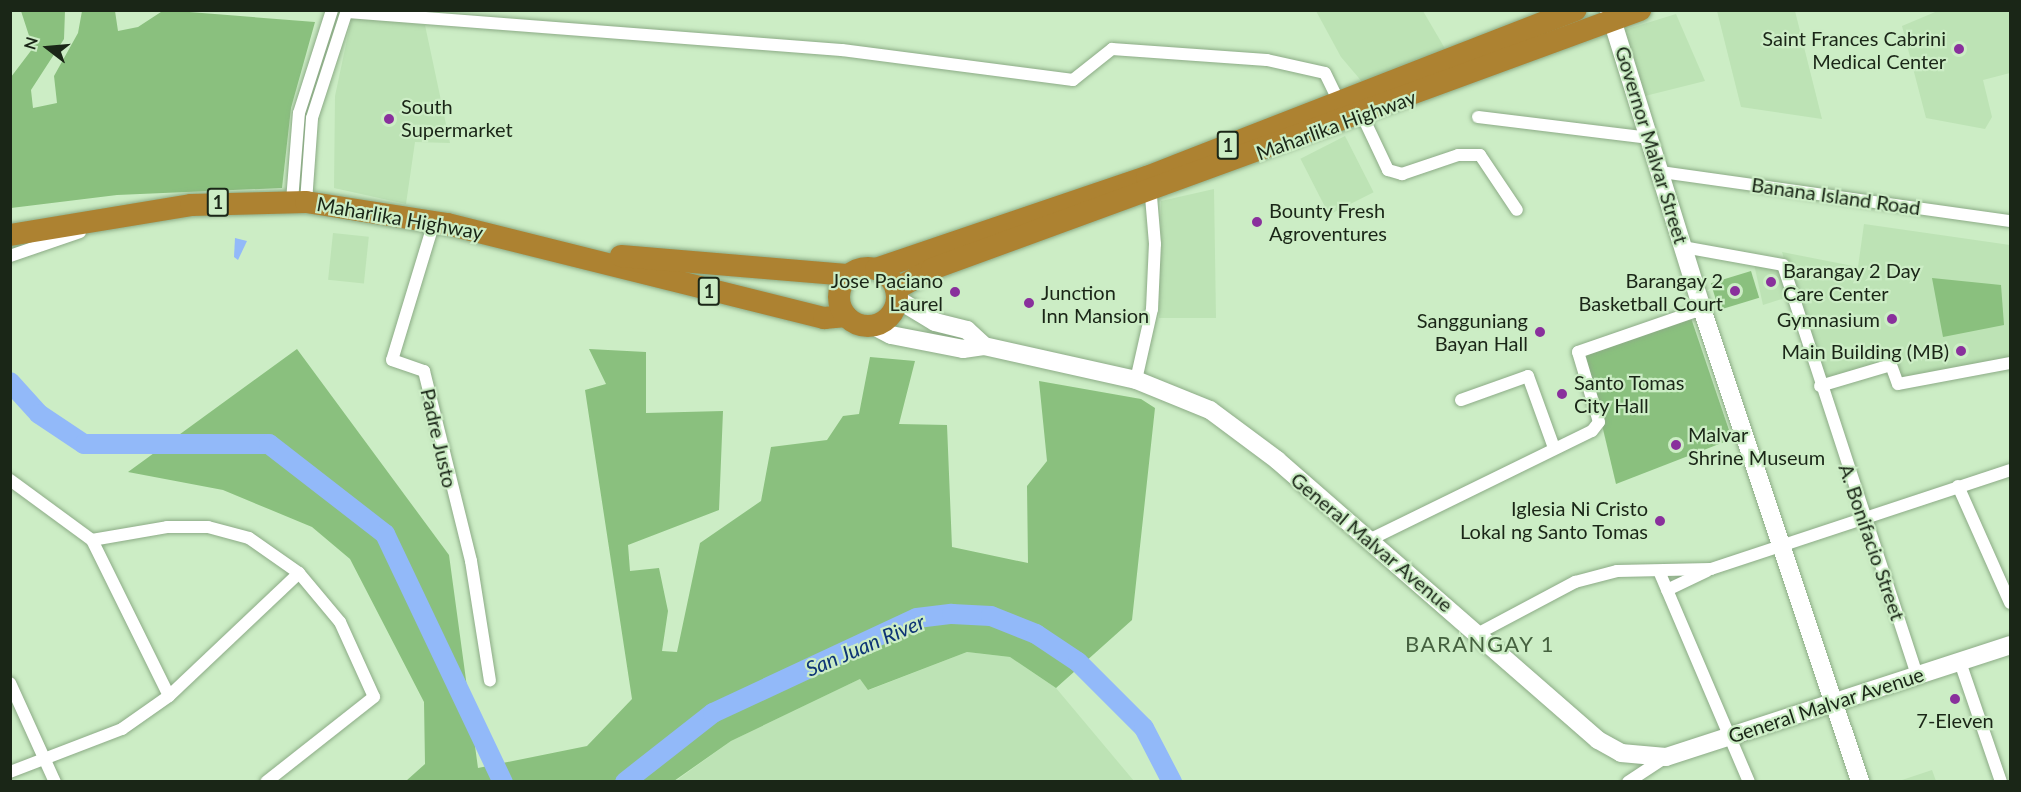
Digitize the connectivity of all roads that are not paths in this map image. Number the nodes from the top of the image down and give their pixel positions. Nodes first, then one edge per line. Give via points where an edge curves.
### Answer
1 (332, 10) edge
2 (1576, 10) edge
3 (1640, 10) edge
4 (347, 11) edge
5 (1611, 16) edge
6 (1339, 102) junction
7 (1362, 115) junction
8 (1478, 117) dead end
9 (1650, 138) junction
10 (1661, 172) junction
11 (1150, 185) junction
12 (299, 202) junction
13 (1517, 210) dead end
14 (131, 213) junction
15 (2010, 221) edge
16 (434, 222) junction
17 (10, 235) edge
18 (1683, 247) junction
19 (574, 252) junction
20 (10, 256) edge
21 (876, 269) junction
22 (849, 275) junction
23 (896, 294) junction
24 (1701, 309) junction
25 (846, 316) junction
26 (872, 326) junction
27 (984, 346) junction
28 (2010, 363) edge
29 (1136, 380) junction
30 (1820, 386) junction
31 (1461, 400) dead end
32 (1554, 448) junction
33 (2010, 470) edge
34 (10, 480) edge
35 (1958, 486) junction
36 (1863, 516) junction
37 (92, 540) junction
38 (1367, 541) junction
39 (1783, 544) junction
40 (1711, 569) junction
41 (1659, 571) junction
42 (299, 573) junction
43 (1667, 590) junction
44 (2010, 603) edge
45 (1479, 633) junction
46 (2010, 645) edge
47 (1960, 662) junction
48 (1917, 676) junction
49 (490, 681) dead end
50 (10, 682) edge
51 (169, 696) junction
52 (1835, 701) junction
53 (1729, 735) junction
54 (1666, 757) junction
55 (46, 761) junction
56 (10, 772) edge
57 (56, 782) edge
58 (266, 782) edge
59 (1628, 782) edge
60 (1749, 782) edge
61 (1860, 782) edge
62 (2001, 782) edge

1 - 12 street via 299,113
2 - 6 highway, Maharlika Highway / 1
3 - 5 highway, Maharlika Highway / 1
4 - 6 street via 842,50 1073,80 1112,49 1267,60 1325,73
4 - 12 street via 312,118
5 - 7 highway, Maharlika Highway / 1
5 - 9 main road, Governor Malvar Street
6 - 11 highway, Maharlika Highway / 1
7 - 11 highway, Maharlika Highway / 1
7 - 13 street via 1388,170 1402,174 1458,155 1479,155
8 - 9 street
9 - 10 main road, Governor Malvar Street
10 - 15 street, Banana Island Road
10 - 18 main road, Governor Malvar Street
11 - 21 highway, Maharlika Highway / 1
11 - 23 highway, Maharlika Highway / 1 via 932,269
11 - 29 street via 1152,309
12 - 14 highway, Maharlika Highway / 1 via 241,201
12 - 16 highway, Maharlika Highway / 1
14 - 17 highway, Maharlika Highway / 1
14 - 20 street
16 - 19 highway, Maharlika Highway / 1
16 - 49 street, Padre Justo via 392,360 424,371 471,561
18 - 24 main road, Governor Malvar Street
18 - 30 street, A. Bonifacio Street via 1783,265
19 - 22 highway, Maharlika Highway / 1 via 757,272
19 - 25 highway, Maharlika Highway / 1 via 695,288 824,318
21 - 22 highway, 1
21 - 23 highway
22 - 25 highway via 839,296
23 - 26 highway, 1 via 891,315
23 - 27 main road, General Malvar Avenue via 935,322 967,330
24 - 32 street via 1578,352 1599,422 1592,431
24 - 39 main road, Governor Malvar Street
25 - 26 highway, 1
26 - 27 main road, General Malvar Avenue via 963,349
27 - 29 main road, General Malvar Avenue
28 - 30 street via 1898,384 1891,365
29 - 38 main road, General Malvar Avenue via 1210,410
30 - 36 street, A. Bonifacio Street
31 - 32 street via 1528,376
32 - 38 street
33 - 35 street
34 - 37 street
35 - 36 street
35 - 44 street
36 - 39 street
36 - 48 street, A. Bonifacio Street
37 - 42 street via 133,531 208,526 249,538
37 - 51 street
38 - 45 main road, General Malvar Avenue
39 - 40 street
39 - 52 main road, Governor Malvar Street
40 - 41 street
40 - 43 street
41 - 43 street
41 - 45 street via 1617,571 1575,582
42 - 51 street
42 - 58 street via 340,622 375,697
43 - 53 street
45 - 54 main road, General Malvar Avenue via 1598,740 1621,753
46 - 47 main road, General Malvar Avenue
47 - 48 main road, General Malvar Avenue
47 - 62 street
48 - 52 main road, General Malvar Avenue
50 - 55 street
51 - 55 street via 122,729
52 - 53 main road, General Malvar Avenue
52 - 61 main road, Governor Malvar Street
53 - 54 main road, General Malvar Avenue
53 - 60 street
54 - 59 street
55 - 56 street
55 - 57 street

